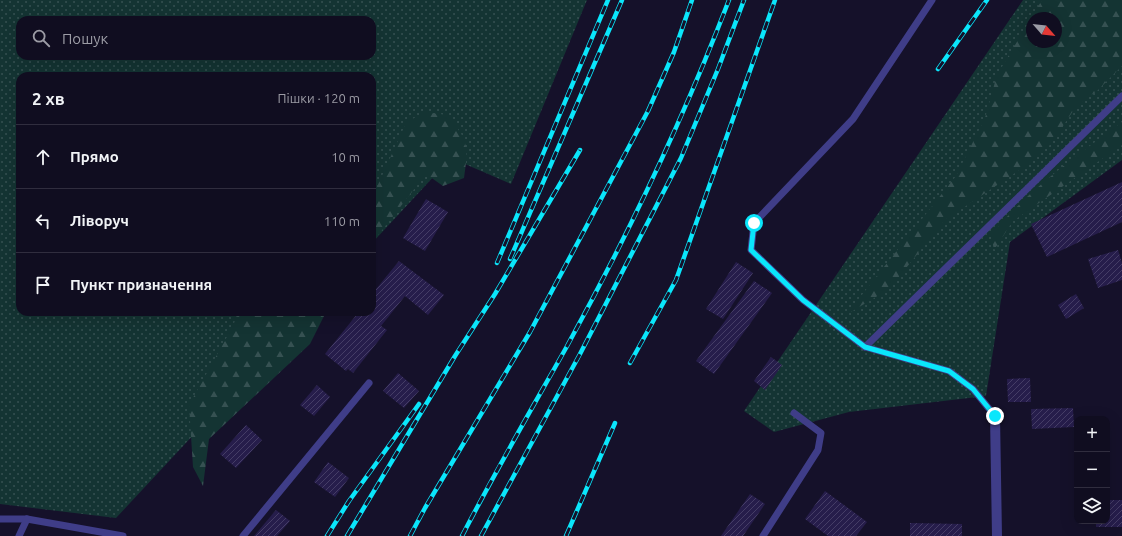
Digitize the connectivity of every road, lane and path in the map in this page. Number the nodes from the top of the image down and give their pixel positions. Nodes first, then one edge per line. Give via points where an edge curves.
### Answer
1 (932, 0) edge
2 (1122, 96) edge
3 (865, 347) junction
4 (369, 383) dead end
5 (794, 413) dead end
6 (995, 416) joint
7 (27, 519) junction
8 (0, 520) edge
9 (19, 536) edge
10 (123, 536) edge
11 (243, 536) edge
12 (762, 536) edge
13 (996, 536) edge

1 - 3 lane via 853,119 754,223 751,250 803,300
2 - 3 lane
3 - 6 lane via 949,371 973,389
4 - 11 lane
5 - 12 lane via 821,433 818,450
6 - 13 street
7 - 8 lane
7 - 9 lane
7 - 10 lane

